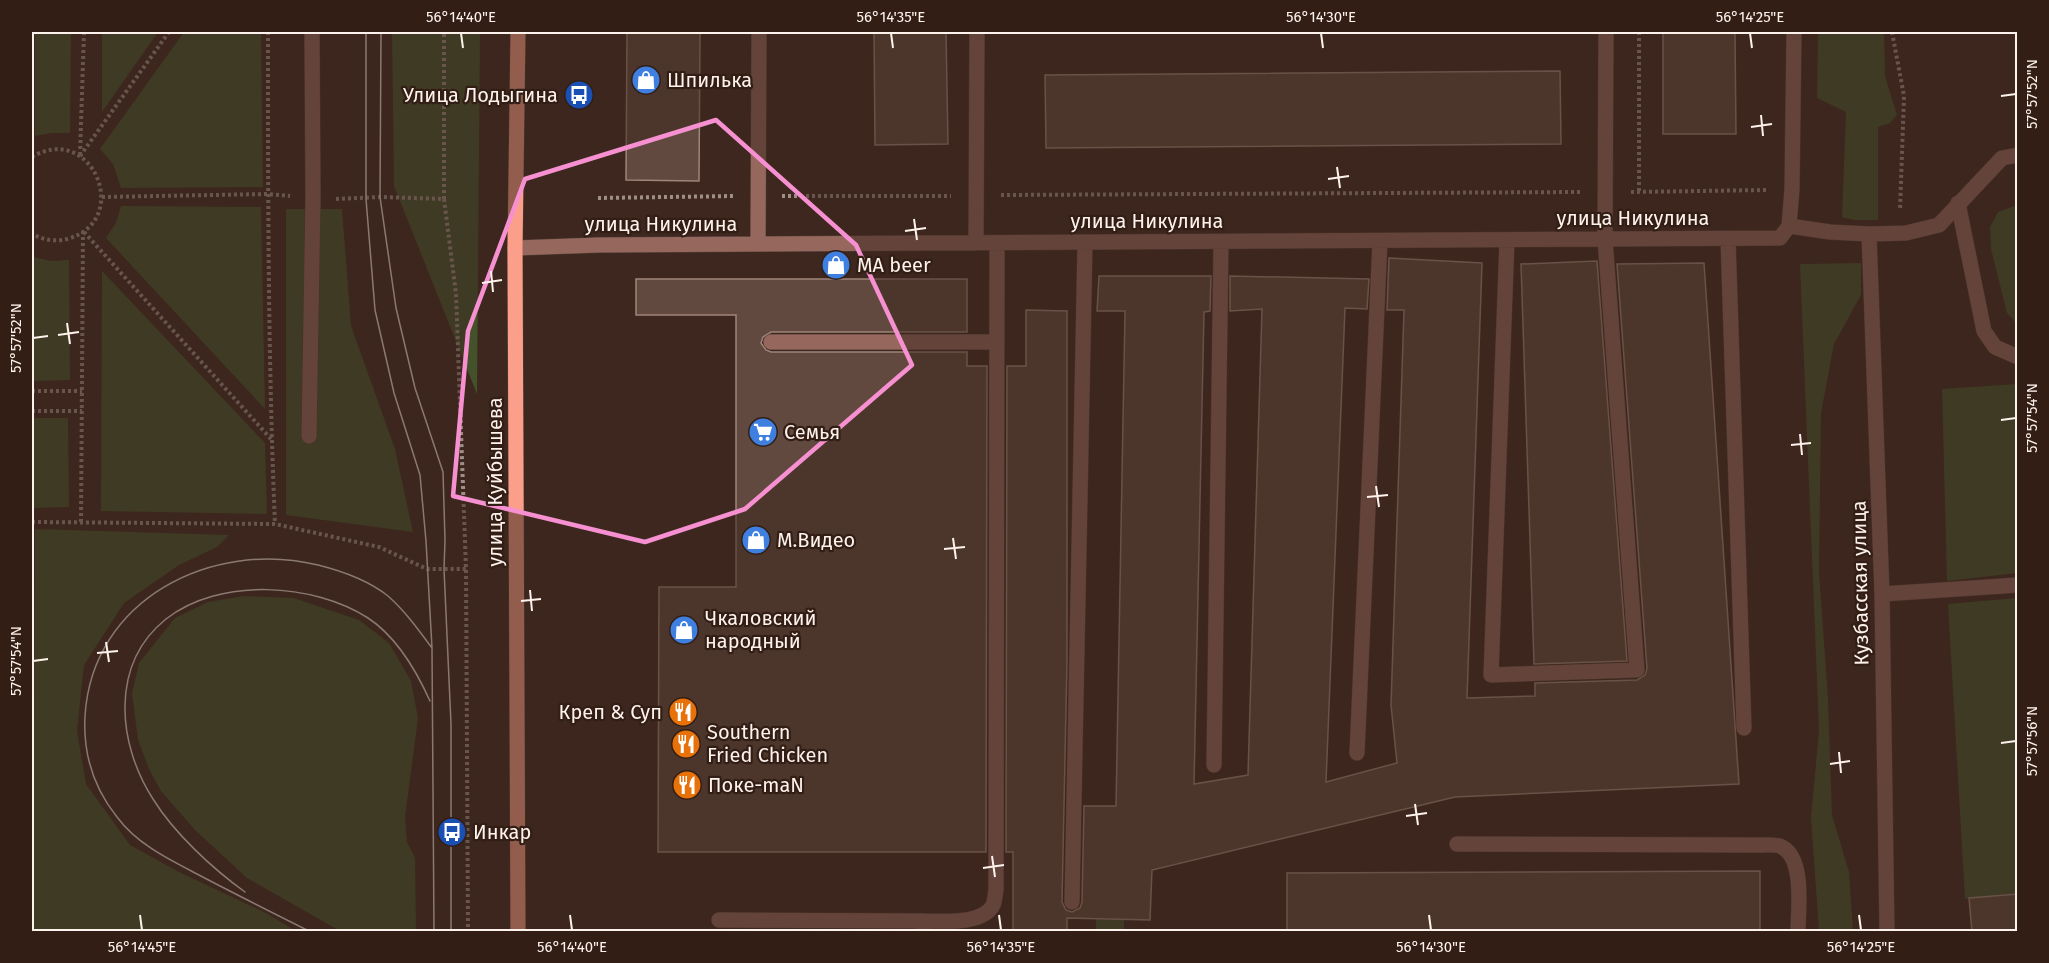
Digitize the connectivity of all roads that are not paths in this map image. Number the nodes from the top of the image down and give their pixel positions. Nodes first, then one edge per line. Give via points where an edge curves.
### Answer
1 (312, 32) edge
2 (518, 32) edge
3 (759, 32) edge
4 (977, 32) edge
5 (1606, 32) edge
6 (1794, 32) edge
7 (2018, 155) edge
8 (1958, 203) junction
9 (1784, 232) junction
10 (1869, 234) junction
11 (1605, 239) junction
12 (1728, 239) junction
13 (1507, 240) junction
14 (1380, 241) junction
15 (1221, 242) junction
16 (976, 243) junction
17 (997, 243) junction
18 (1085, 243) junction
19 (758, 244) junction
20 (514, 248) junction
21 (771, 342) dead end
22 (997, 342) junction
23 (2018, 357) edge
24 (309, 436) dead end
25 (2018, 585) edge
26 (1882, 594) junction
27 (1744, 728) dead end
28 (1357, 753) dead end
29 (1214, 765) dead end
30 (1457, 844) dead end
31 (1072, 902) dead end
32 (719, 920) dead end
33 (924, 926) edge
34 (518, 932) edge
35 (1798, 932) edge
36 (1887, 932) edge

1 - 24 street
2 - 20 main road, улица Куйбышева
3 - 19 street
4 - 16 street
5 - 11 street
6 - 9 street via 1792,189
7 - 8 street, улица Никулина via 2002,158
8 - 10 street, улица Никулина via 1940,225 1906,233
8 - 23 street via 1984,331 1995,347
9 - 10 street, улица Никулина
9 - 12 street, улица Никулина
10 - 26 street, Кузбасская улица
11 - 12 street, улица Никулина
11 - 13 street, улица Никулина
11 - 13 street via 1637,670 1491,675
12 - 27 street
13 - 14 street, улица Никулина
14 - 15 street, улица Никулина
14 - 28 street
15 - 18 street, улица Никулина
15 - 29 street
16 - 17 street, улица Никулина
16 - 19 street, улица Никулина
17 - 18 street, улица Никулина
17 - 22 street
18 - 31 street
19 - 20 street, улица Никулина
20 - 34 main road, улица Куйбышева
21 - 22 street
22 - 33 street via 996,890 993,906 982,915
25 - 26 street
26 - 36 street, Кузбасская улица
30 - 35 street via 1782,846 1794,858 1798,878
32 - 33 street

